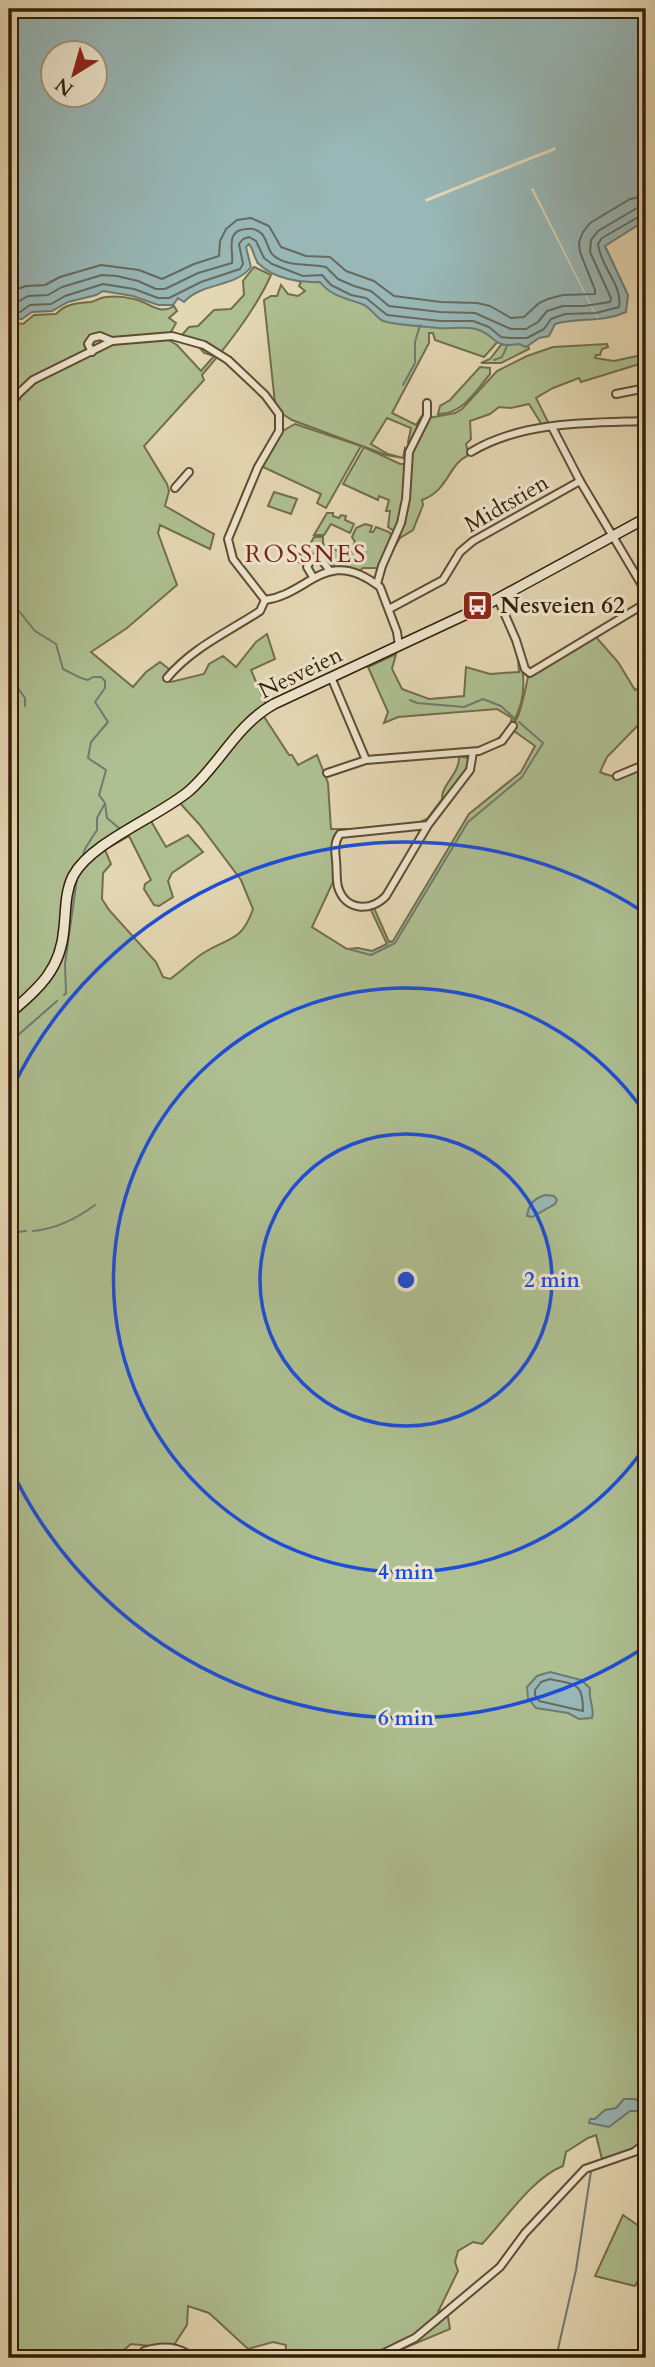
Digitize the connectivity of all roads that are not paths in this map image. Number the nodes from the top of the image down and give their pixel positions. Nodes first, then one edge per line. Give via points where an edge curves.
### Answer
1 (112, 341) junction
2 (92, 352) junction
3 (646, 388) edge
4 (616, 394) dead end
5 (427, 403) dead end
6 (9, 408) edge
7 (646, 421) edge
8 (552, 427) junction
9 (471, 452) dead end
10 (188, 472) dead end
11 (580, 481) junction
12 (175, 488) dead end
13 (646, 517) edge
14 (612, 536) junction
15 (296, 556) dead end
16 (308, 562) junction
17 (330, 571) junction
18 (313, 576) junction
19 (377, 584) junction
20 (646, 592) edge
21 (498, 599) junction
22 (265, 600) junction
23 (646, 603) edge
24 (389, 609) junction
25 (402, 645) junction
26 (331, 677) junction
27 (167, 678) dead end
28 (513, 726) dead end
29 (473, 752) junction
30 (366, 760) junction
31 (646, 764) edge
32 (327, 773) dead end
33 (617, 776) dead end
34 (428, 825) junction
35 (9, 1014) edge
36 (646, 2143) edge
37 (144, 2351) dead end
38 (194, 2358) edge
39 (374, 2358) edge

1 - 2 street
1 - 2 street via 92,338 88,344
1 - 22 street via 168,335 204,345 231,362 278,411 279,431 257,467 228,539 236,565
2 - 6 street via 33,380
3 - 4 street
5 - 19 street via 426,416 408,455 401,523
7 - 8 street
8 - 9 street via 498,438
8 - 11 street
10 - 12 street
11 - 14 street
11 - 24 street, Midtstien via 469,544 443,580
13 - 14 main road, Nesveien
14 - 20 street
14 - 21 main road, Nesveien
15 - 16 street
16 - 17 street via 319,558
16 - 18 street
17 - 18 street
17 - 19 street via 352,573
18 - 22 street
19 - 24 street
21 - 23 street via 527,672
21 - 25 main road, Nesveien
22 - 27 street via 260,611 180,663
24 - 25 street
25 - 26 main road, Nesveien
26 - 30 street
26 - 35 main road, Nesveien via 258,714 188,791 83,863 68,890 56,964
28 - 29 street via 497,744
29 - 30 street
29 - 34 street via 470,770
30 - 32 street
31 - 33 street
34 - 34 street via 382,901 366,907 345,900 337,882 335,844 340,834
36 - 39 street via 586,2169 523,2235 500,2267 415,2338
37 - 38 street via 171,2347

